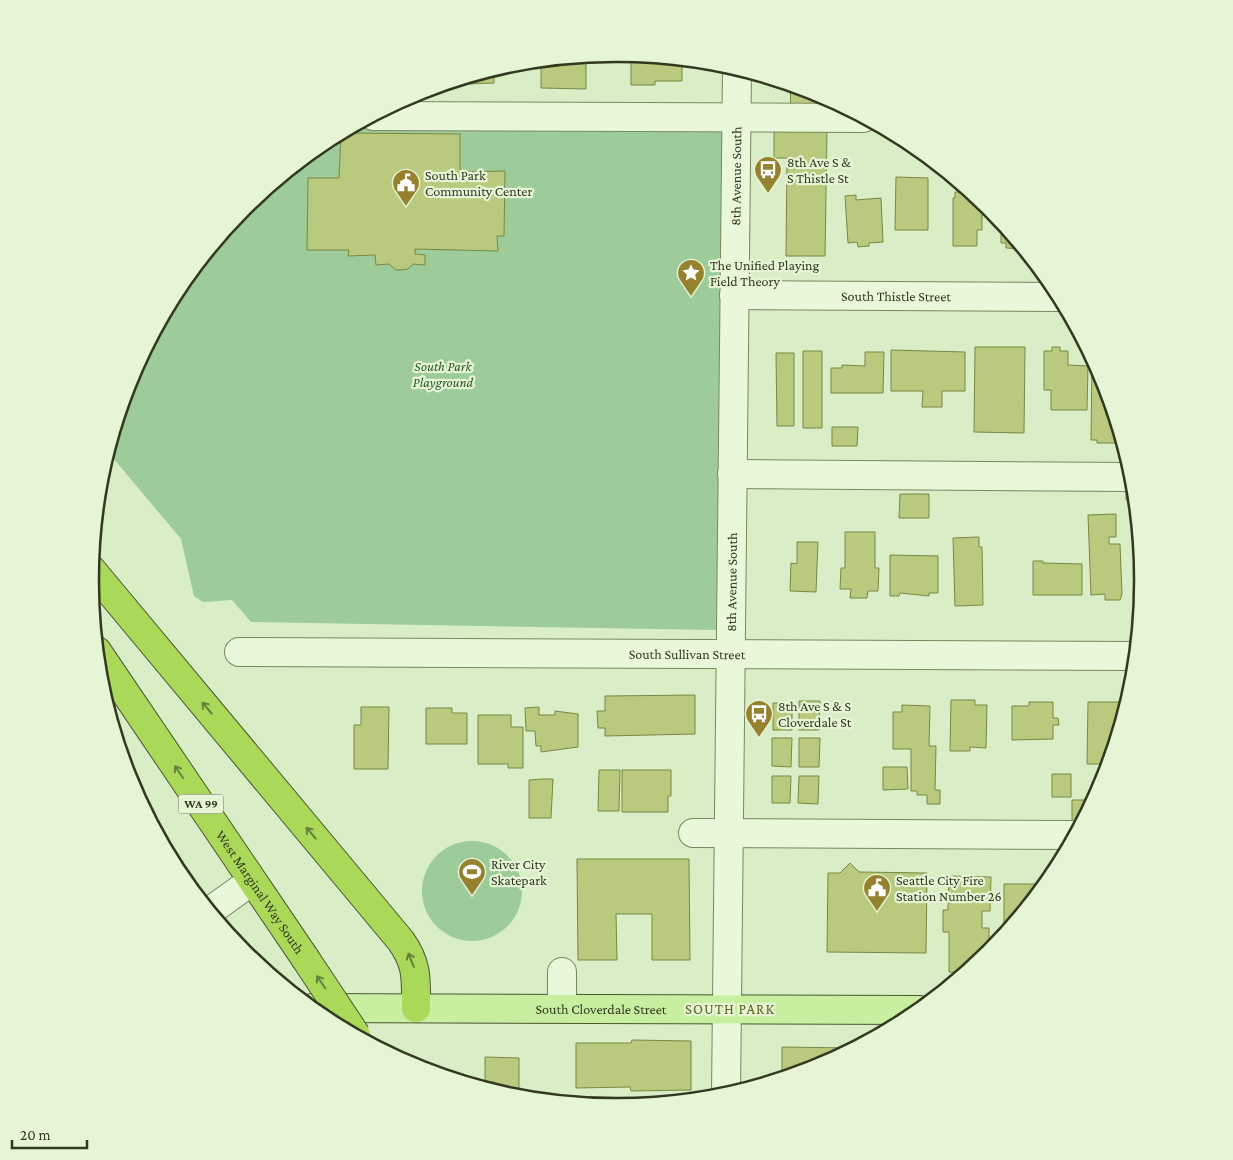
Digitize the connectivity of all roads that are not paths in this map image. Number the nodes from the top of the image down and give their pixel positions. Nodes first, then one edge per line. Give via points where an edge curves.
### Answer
1 (737, 77) edge
2 (388, 116) edge
3 (736, 117) junction
4 (849, 118) edge
5 (734, 295) junction
6 (1050, 297) edge
7 (732, 474) junction
8 (1123, 477) edge
9 (99, 579) edge
10 (239, 652) dead end
11 (729, 655) junction
12 (1129, 656) edge
13 (106, 664) edge
14 (693, 833) dead end
15 (728, 834) junction
16 (1067, 835) edge
17 (252, 881) junction
18 (216, 907) edge
19 (562, 972) dead end
20 (326, 1008) edge
21 (416, 1008) junction
22 (562, 1008) junction
23 (727, 1009) junction
24 (904, 1010) edge
25 (346, 1021) edge
26 (726, 1086) edge

1 - 3 street, 8th Avenue South
2 - 3 street
3 - 4 street
3 - 5 street, 8th Avenue South
5 - 6 street, South Thistle Street
5 - 7 street, 8th Avenue South
7 - 8 street
7 - 11 street, 8th Avenue South
21 -> 9 highway via 416,971 401,941
10 - 11 street, South Sullivan Street
11 - 12 street, South Sullivan Street
11 - 15 street, 8th Avenue South
17 -> 13 highway, West Marginal Way South / WA 99
14 - 15 street
15 - 16 street
15 - 23 street, 8th Avenue South
17 - 18 street
25 -> 17 highway, West Marginal Way South / WA 99, bridge
19 - 22 street
20 - 21 main road, South Cloverdale Street
21 - 22 main road, South Cloverdale Street
22 - 23 main road, South Cloverdale Street
23 - 24 main road, South Cloverdale Street
23 - 26 street, 8th Avenue South

